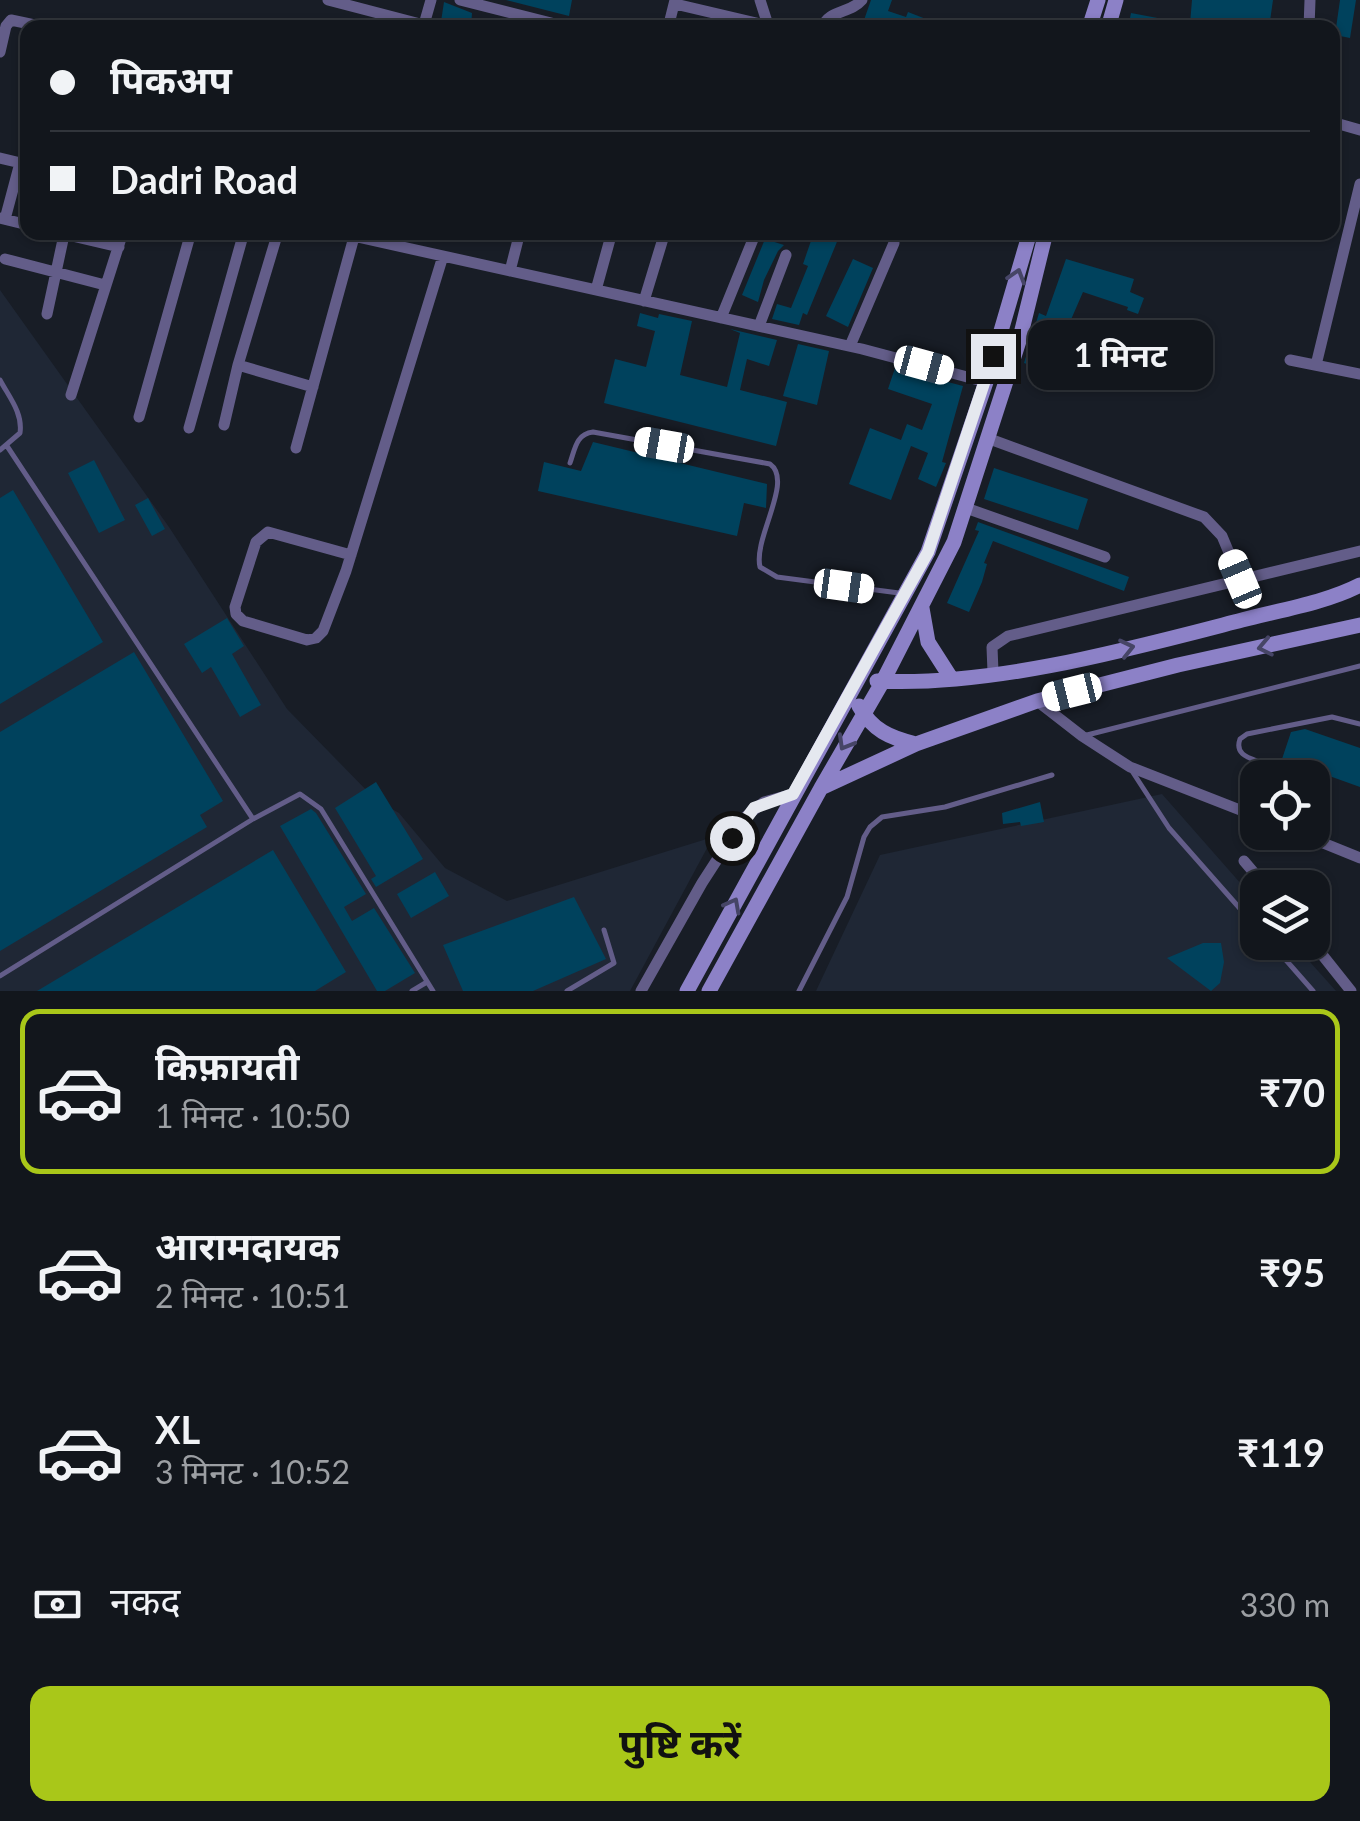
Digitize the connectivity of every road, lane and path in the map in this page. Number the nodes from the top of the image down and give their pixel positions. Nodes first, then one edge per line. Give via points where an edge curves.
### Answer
1 (328, 0) edge
2 (460, 0) edge
3 (862, 0) edge
4 (675, 2) edge
5 (401, 20) edge
6 (539, 20) edge
7 (748, 20) edge
8 (827, 20) edge
9 (20, 22) edge
10 (0, 52) edge
11 (20, 174) edge
12 (1360, 184) edge
13 (3, 219) edge
14 (59, 240) edge
15 (86, 240) edge
16 (120, 240) edge
17 (189, 240) edge
18 (242, 240) edge
19 (276, 240) edge
20 (353, 240) edge
21 (384, 240) edge
22 (518, 240) edge
23 (610, 240) edge
24 (663, 240) edge
25 (753, 240) edge
26 (1028, 240) edge
27 (1044, 240) edge
28 (894, 242) dead end
29 (118, 247) junction
30 (786, 255) dead end
31 (443, 256) junction
32 (5, 259) dead end
33 (56, 271) junction
34 (510, 271) junction
35 (105, 285) junction
36 (596, 290) junction
37 (644, 301) junction
38 (47, 314) dead end
39 (721, 318) junction
40 (759, 326) junction
41 (850, 346) junction
42 (1290, 360) dead end
43 (238, 365) junction
44 (1316, 365) junction
45 (1360, 374) edge
46 (0, 380) edge
47 (986, 382) junction
48 (313, 387) junction
49 (70, 395) dead end
50 (139, 418) dead end
51 (224, 425) dead end
52 (189, 428) dead end
53 (988, 438) junction
54 (7, 446) junction
55 (296, 448) dead end
56 (0, 450) edge
57 (570, 463) dead end
58 (966, 508) junction
59 (1360, 551) edge
60 (350, 555) junction
61 (1105, 557) dead end
62 (1240, 579) junction
63 (1360, 585) edge
64 (907, 594) junction
65 (922, 608) junction
66 (1360, 625) edge
67 (1360, 666) edge
68 (993, 672) junction
69 (950, 678) junction
70 (884, 681) junction
71 (854, 684) junction
72 (1037, 701) junction
73 (862, 713) junction
74 (1360, 724) edge
75 (1082, 736) junction
76 (916, 744) junction
77 (1254, 760) edge
78 (1130, 767) junction
79 (1052, 775) dead end
80 (817, 793) junction
81 (793, 794) junction
82 (1240, 810) edge
83 (253, 820) junction
84 (1330, 846) edge
85 (1360, 858) edge
86 (1244, 861) dead end
87 (1252, 870) edge
88 (1240, 908) edge
89 (604, 930) dead end
90 (729, 954) junction
91 (1286, 960) edge
92 (1326, 960) edge
93 (0, 976) edge
94 (428, 982) junction
95 (412, 991) edge
96 (433, 991) edge
97 (567, 991) edge
98 (640, 991) edge
99 (686, 991) edge
100 (709, 991) edge
101 (721, 991) edge
102 (799, 991) edge
103 (1313, 991) edge
104 (1351, 991) edge

1 - 5 street
2 - 6 street
3 - 8 street
4 - 7 street
9 - 10 street via 6,26
11 - 13 street
12 - 44 street
14 - 33 street
15 - 29 street
16 - 29 street
17 - 50 street
18 - 52 street
19 - 43 street
20 - 48 street
21 - 31 street
22 - 34 street
23 - 36 street
24 - 37 street
25 - 39 street
47 -> 26 main road
27 - 53 main road
28 - 41 street
29 - 35 street
30 - 40 street
31 - 34 street
31 - 60 street
32 - 33 street
33 - 35 street
33 - 38 street
34 - 36 street
35 - 49 street
36 - 37 street
37 - 39 street
39 - 40 street
40 - 41 street
41 - 47 street
42 - 44 street
43 - 48 street
43 - 51 street
44 - 45 street
46 - 54 lane via 21,426
47 - 64 main road via 928,552
48 - 55 street
53 - 58 main road
53 - 62 street via 1204,517 1222,536
54 - 56 lane
54 - 83 lane
57 - 64 lane via 578,440 593,432 773,465 780,480 760,568 777,577
58 - 61 street
58 - 65 main road
59 - 62 street
60 - 60 street via 316,638 236,614 256,542 268,532
62 - 68 street via 1008,636 992,647
68 -> 63 main road via 1078,660
64 - 71 main road
65 - 69 main road via 928,642
65 - 70 main road
66 -> 72 main road
67 - 75 lane
68 - 69 main road
69 - 70 main road
70 - 71 main road
70 - 73 main road
71 - 73 main road
71 - 81 main road
72 - 75 street
72 - 76 main road
73 - 76 main road via 882,732
73 -> 80 main road
74 - 77 lane via 1332,717 1247,734 1240,751
75 - 78 street
76 - 80 main road
78 - 82 street
78 - 88 lane via 1162,818
79 - 102 lane via 944,807 882,817 870,827 847,897
80 - 90 main road
81 - 98 street via 764,802 744,818
99 -> 81 main road
83 - 93 lane
83 - 94 lane via 300,794 314,800
84 - 85 street
86 - 87 street
89 - 97 lane via 614,963
90 - 100 main road
90 - 101 street
91 - 103 lane
92 - 104 street
94 - 95 lane
94 - 96 lane

